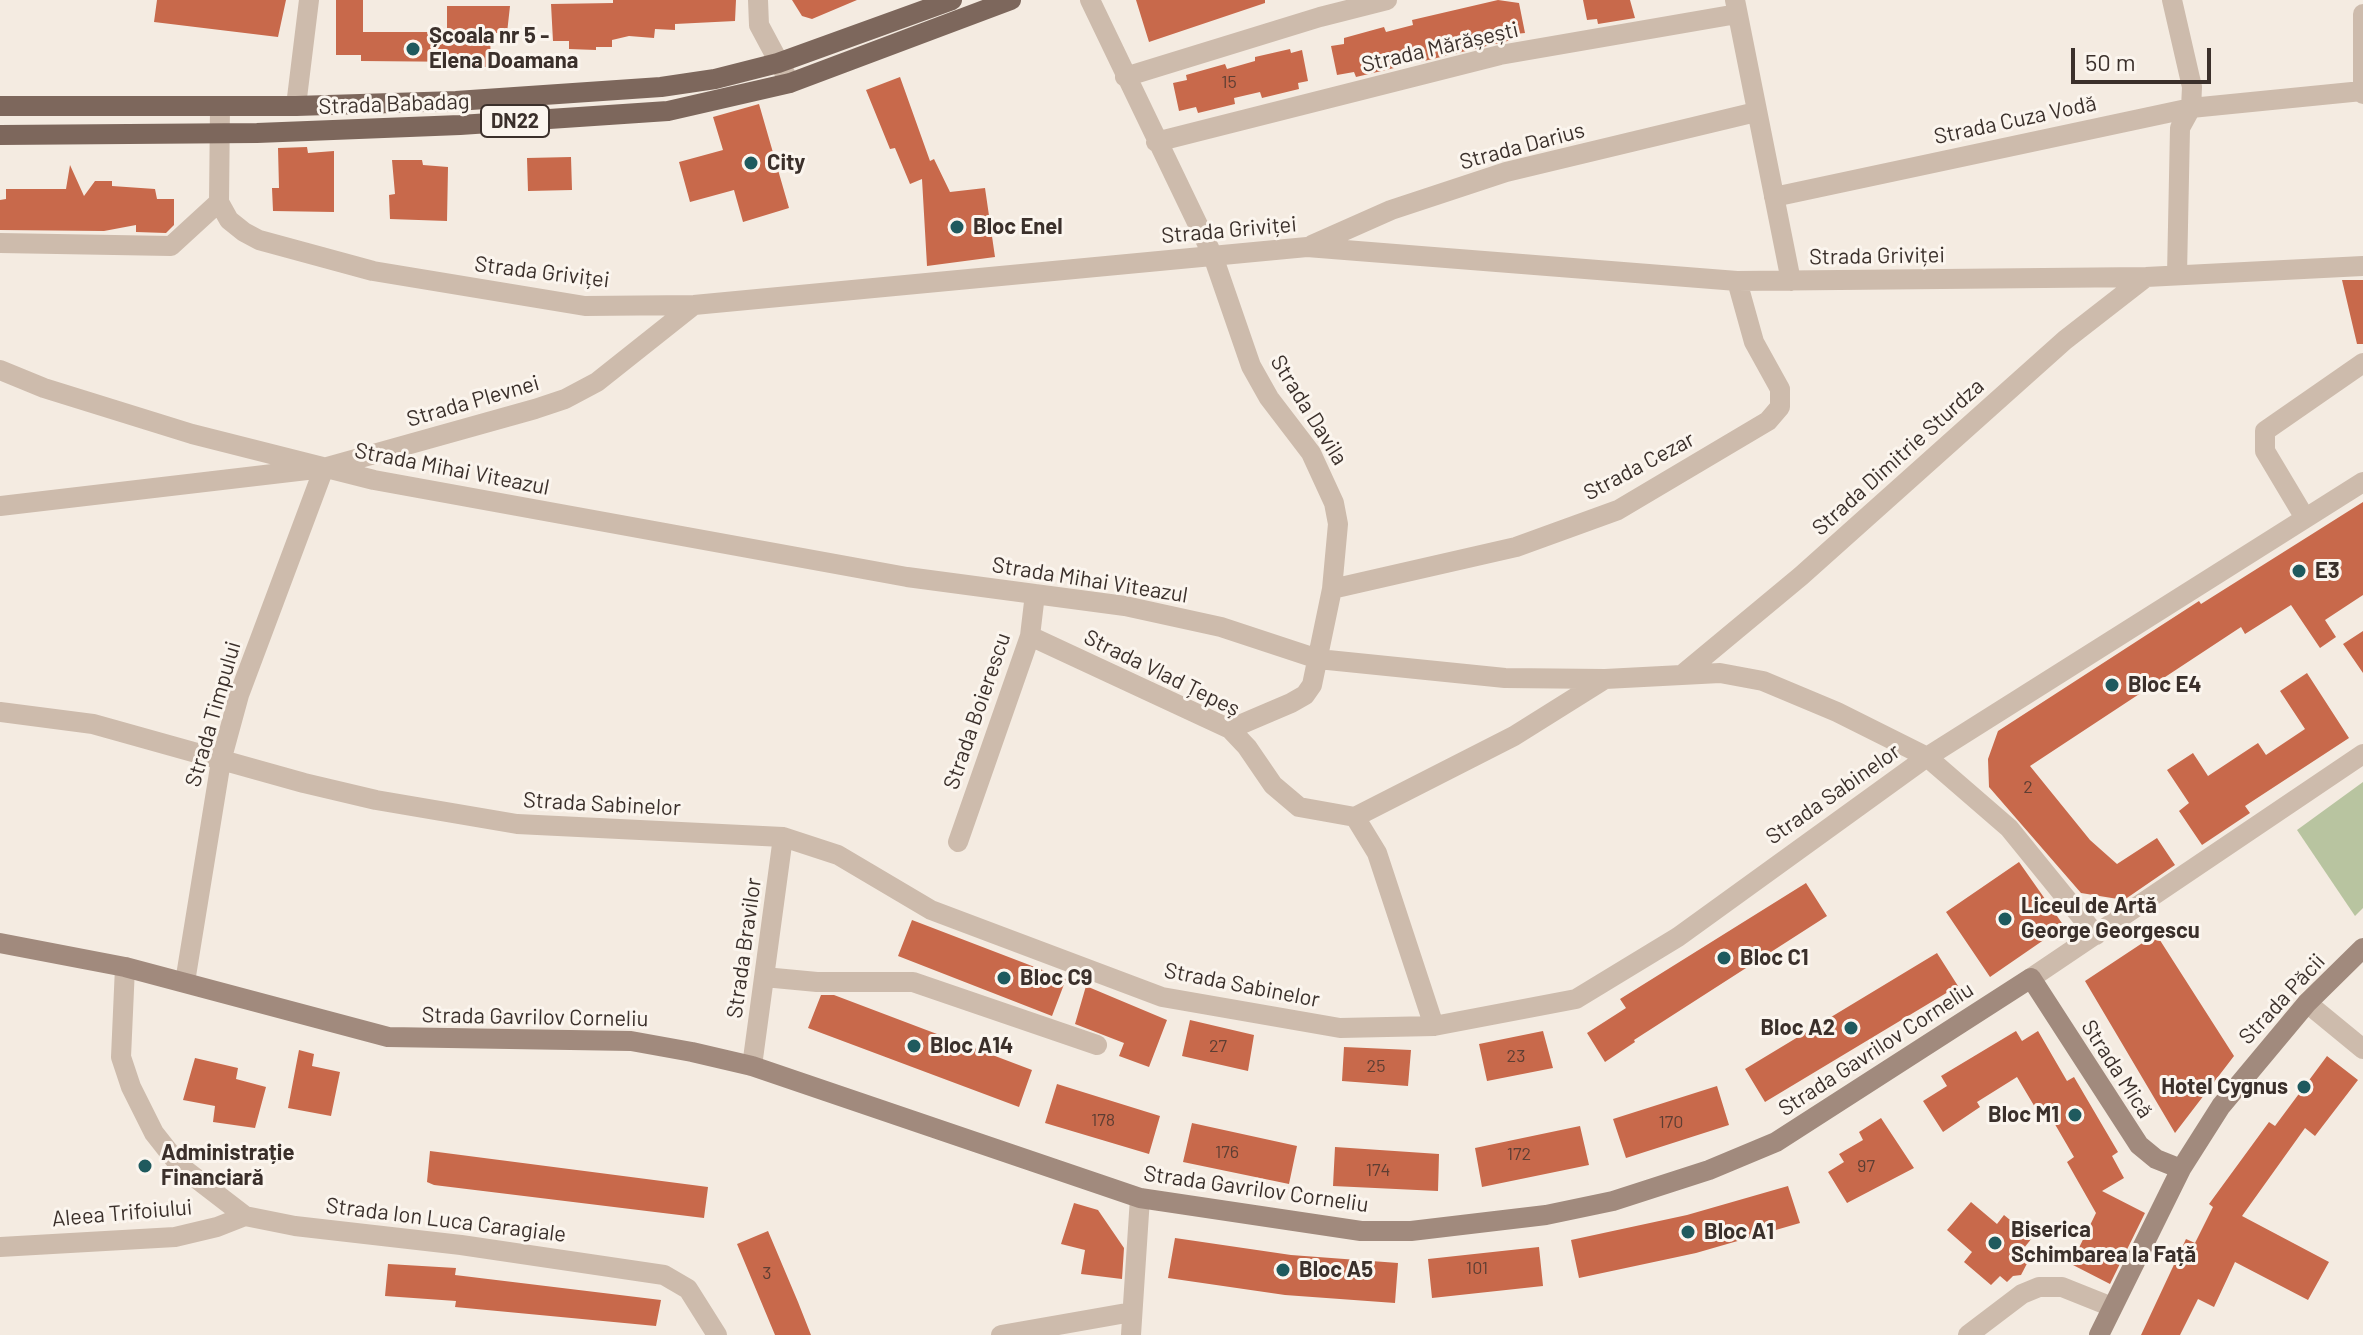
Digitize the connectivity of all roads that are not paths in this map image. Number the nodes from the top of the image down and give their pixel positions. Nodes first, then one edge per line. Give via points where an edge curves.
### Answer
1 (309, 0) edge
2 (758, 0) edge
3 (952, 0) edge
4 (1011, 0) edge
5 (1090, 0) edge
6 (1387, 0) edge
7 (2172, 0) edge
8 (1736, 7) edge
9 (2363, 14) edge
10 (778, 63) junction
11 (1125, 77) junction
12 (790, 83) junction
13 (2363, 92) edge
14 (0, 106) edge
15 (296, 106) junction
16 (220, 107) junction
17 (2191, 108) junction
18 (1756, 112) junction
19 (220, 134) junction
20 (0, 135) edge
21 (1156, 142) junction
22 (1774, 197) junction
23 (219, 202) junction
24 (0, 243) edge
25 (1307, 247) junction
26 (1213, 256) junction
27 (2363, 266) edge
28 (2177, 275) junction
29 (2146, 277) junction
30 (1737, 281) junction
31 (1791, 281) junction
32 (694, 305) junction
33 (2363, 363) edge
34 (0, 370) edge
35 (324, 468) junction
36 (2363, 482) edge
37 (0, 506) edge
38 (2305, 518) junction
39 (1332, 589) junction
40 (1035, 594) junction
41 (1030, 636) junction
42 (1318, 659) junction
43 (1683, 674) junction
44 (1605, 679) junction
45 (0, 712) edge
46 (1230, 729) junction
47 (2363, 754) edge
48 (1927, 757) junction
49 (221, 761) junction
50 (1355, 817) junction
51 (783, 837) junction
52 (958, 842) dead end
53 (2096, 935) junction
54 (0, 943) edge
55 (2363, 948) edge
56 (125, 967) junction
57 (764, 977) junction
58 (2031, 978) junction
59 (185, 982) junction
60 (2307, 1003) junction
61 (1434, 1026) junction
62 (1097, 1045) dead end
63 (2363, 1049) edge
64 (752, 1066) junction
65 (2181, 1169) junction
66 (1140, 1198) junction
67 (245, 1216) junction
68 (0, 1247) edge
69 (2112, 1307) junction
70 (1132, 1312) junction
71 (717, 1335) edge
72 (1001, 1335) edge
73 (1131, 1335) edge
74 (1968, 1335) edge
75 (2099, 1335) edge

1 - 15 street
2 - 10 street via 759,25
3 - 10 main road, Strada Babadag
4 - 12 main road, Strada Babadag / DN22
5 - 11 street, Strada Davila
6 - 11 street
7 - 17 street via 2192,87
8 - 18 street
8 - 21 street, Strada Mărășești via 1500,55
9 - 13 street
10 - 12 street
10 - 15 main road, Strada Babadag via 661,87
11 - 21 street, Strada Davila
12 - 19 main road, Strada Babadag / DN22 via 668,111
13 - 17 street, Strada Cuza Vodă
14 - 16 main road, Strada Babadag
15 - 16 main road, Strada Babadag
16 - 19 street
17 - 22 street, Strada Cuza Vodă
17 - 28 street via 2180,128
18 - 22 street
18 - 25 street, Strada Darius via 1506,172 1391,210
19 - 20 main road, Strada Babadag / DN22
19 - 23 street
21 - 26 street, Strada Davila
22 - 31 street
23 - 24 street via 171,246
23 - 32 street, Strada Griviței via 229,220 259,240 373,271 585,306
25 - 26 street, Strada Griviței
25 - 30 street, Strada Griviței
26 - 32 street, Strada Griviței
26 - 39 street, Strada Davila via 1251,366 1327,482 1338,524
27 - 28 street, Strada Griviței
28 - 29 street, Strada Griviței
29 - 31 street, Strada Griviței
29 - 43 street, Strada Dimitrie Sturdza via 2065,340
30 - 31 street, Strada Griviței
30 - 39 street, Strada Cezar via 1754,342 1780,389 1780,407 1768,421 1618,510 1516,547
32 - 35 street, Strada Plevnei via 610,373 565,399
33 - 38 street via 2265,431 2265,451
34 - 35 street, Strada Mihai Viteazul via 192,434
35 - 37 street, Strada Plevnei
35 - 40 street, Strada Mihai Viteazul via 907,577
35 - 49 street, Strada Timpului via 239,695
36 - 38 street, Strada Sabinelor
38 - 48 street, Strada Sabinelor
39 - 42 street, Strada Davila
40 - 41 street, Strada Boierescu
40 - 42 street, Strada Mihai Viteazul via 1221,627
41 - 46 street, Strada Vlad Țepeș
41 - 52 street, Strada Boierescu
42 - 44 street, Strada Mihai Viteazul via 1505,678
42 - 46 street, Strada Davila via 1305,695
43 - 44 street, Strada Mihai Viteazul
43 - 48 street, Strada Mihai Viteazul via 1720,673 1763,681
44 - 50 street via 1514,736
45 - 49 street, Strada Sabinelor via 93,724
46 - 50 street, Strada Vlad Țepeș via 1273,785 1299,807
47 - 53 street, Strada Gavrilov Corneliu
48 - 53 street, Strada Mihai Viteazul via 2009,828
48 - 61 street, Strada Sabinelor via 1678,937 1576,999
49 - 51 street, Strada Sabinelor via 376,800 517,824
49 - 59 street, Strada Timpului
50 - 61 street via 1377,853
51 - 57 street, Strada Bravilor
51 - 61 street, Strada Sabinelor via 838,855 931,910 1162,997 1340,1028
53 - 58 street, Strada Gavrilov Corneliu
54 - 56 street, Strada Gavrilov Corneliu
55 - 60 street, Strada Păcii
56 - 59 street, Strada Gavrilov Corneliu
56 - 67 street, Strada Ion Luca Caragiale via 121,1057 131,1087 154,1133 180,1166
57 - 62 street via 913,982
57 - 64 street, Strada Bravilor
58 - 65 street, Strada Mică via 2139,1145
58 - 66 street, Strada Gavrilov Corneliu via 1776,1142 1613,1201 1546,1215 1373,1231
59 - 64 street, Strada Gavrilov Corneliu via 388,1037 631,1041
60 - 63 street
60 - 65 street, Strada Păcii via 2221,1106
64 - 66 street, Strada Gavrilov Corneliu
65 - 69 street, Strada Păcii
66 - 70 street
67 - 68 street, Aleea Trifoiului via 175,1237
67 - 71 street, Strada Ion Luca Caragiale via 664,1275 688,1289
69 - 74 street via 2062,1287 2039,1287
69 - 75 street, Strada Păcii
70 - 72 street
70 - 73 street

